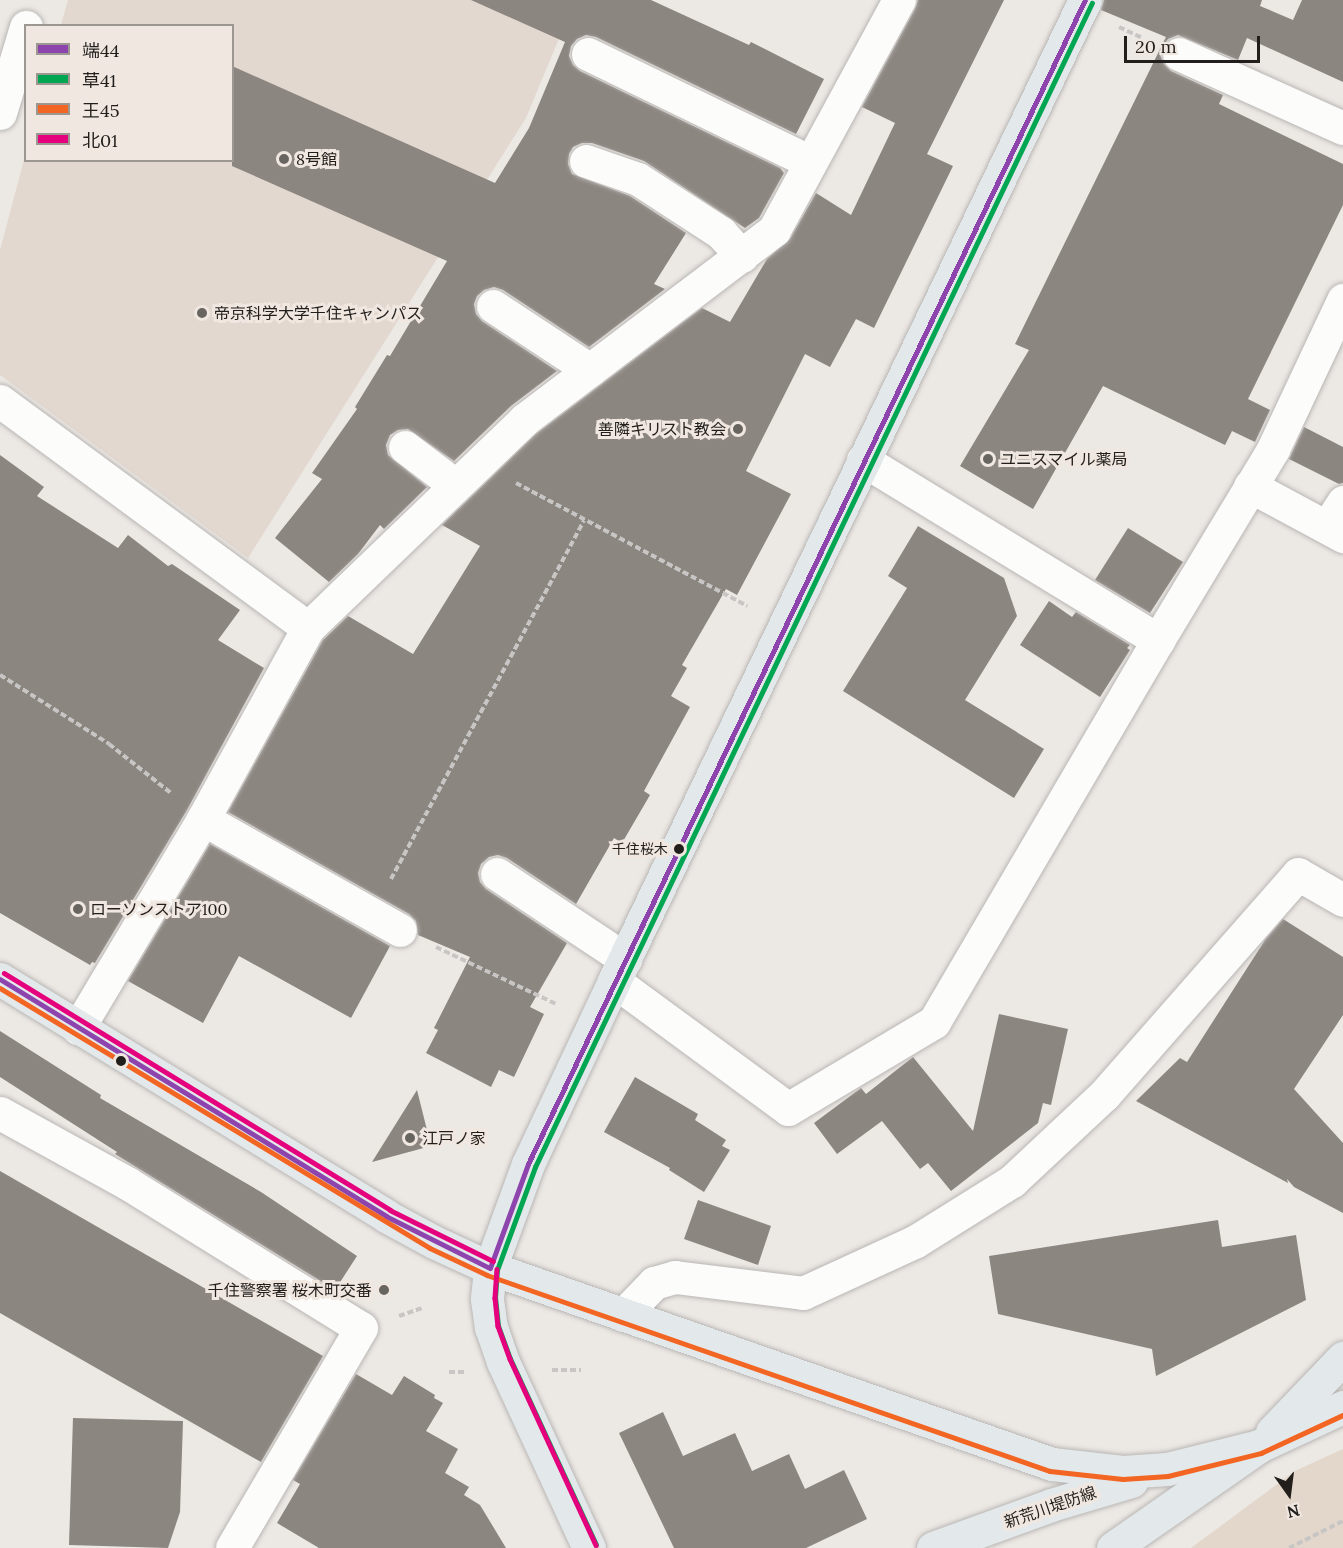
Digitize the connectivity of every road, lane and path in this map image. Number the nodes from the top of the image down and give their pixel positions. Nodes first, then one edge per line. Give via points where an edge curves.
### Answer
1 (33, 0) edge
2 (899, 0) edge
3 (1085, 0) edge
4 (27, 24) edge
5 (24, 33) edge
6 (588, 54) dead end
7 (1179, 54) dead end
8 (0, 113) edge
9 (1343, 128) edge
10 (586, 162) dead end
11 (810, 162) junction
12 (742, 256) junction
13 (1343, 300) edge
14 (493, 306) dead end
15 (590, 370) junction
16 (0, 401) edge
17 (405, 447) dead end
18 (863, 460) junction
19 (478, 463) junction
20 (455, 485) junction
21 (1250, 486) junction
22 (584, 520) junction
23 (1338, 522) edge
24 (747, 606) dead end
25 (308, 627) junction
26 (1158, 640) junction
27 (0, 675) edge
28 (203, 819) junction
29 (497, 874) dead end
30 (1343, 900) edge
31 (372, 914) junction
32 (400, 930) joint
33 (619, 970) junction
34 (0, 980) edge
35 (556, 1004) dead end
36 (78, 1028) junction
37 (0, 1113) edge
38 (490, 1268) junction
39 (422, 1308) dead end
40 (408, 1313) dead end
41 (622, 1315) junction
42 (1343, 1358) edge
43 (1343, 1407) edge
44 (1259, 1446) junction
45 (1167, 1469) junction
46 (1343, 1521) edge
47 (232, 1548) edge
48 (589, 1548) edge
49 (933, 1548) edge
50 (1113, 1548) edge
51 (1289, 1548) edge

1 - 4 street
2 - 11 street
3 - 18 main road
5 - 8 street
6 - 11 street
7 - 9 street
10 - 12 street via 638,179 721,233
11 - 12 street via 774,230
12 - 15 street
13 - 21 street via 1274,449
14 - 15 street
15 - 19 street via 524,420
16 - 25 street
17 - 20 street
18 - 26 street
18 - 33 main road
19 - 20 street
19 - 22 path
20 - 25 street
21 - 23 street
21 - 26 street
22 - 24 path
22 - 31 path
25 - 28 street
26 - 33 street via 934,1022 788,1108
27 - 28 path via 109,744
28 - 31 street
28 - 36 street
29 - 33 street
30 - 41 street via 1298,874 1104,1095 1012,1181 916,1241 803,1293 675,1277 654,1282
31 - 32 street
32 - 35 path
33 - 38 main road via 528,1164
34 - 36 main road
36 - 38 main road via 386,1216
37 - 47 street via 127,1183 361,1328
38 - 41 main road
38 - 48 main road via 487,1298 502,1362
39 - 40 path
41 - 45 main road via 1052,1464 1123,1472
42 - 44 main road
43 - 44 main road
44 - 45 main road
44 - 50 main road
45 - 49 main road, 新荒川堤防線
46 - 51 path

